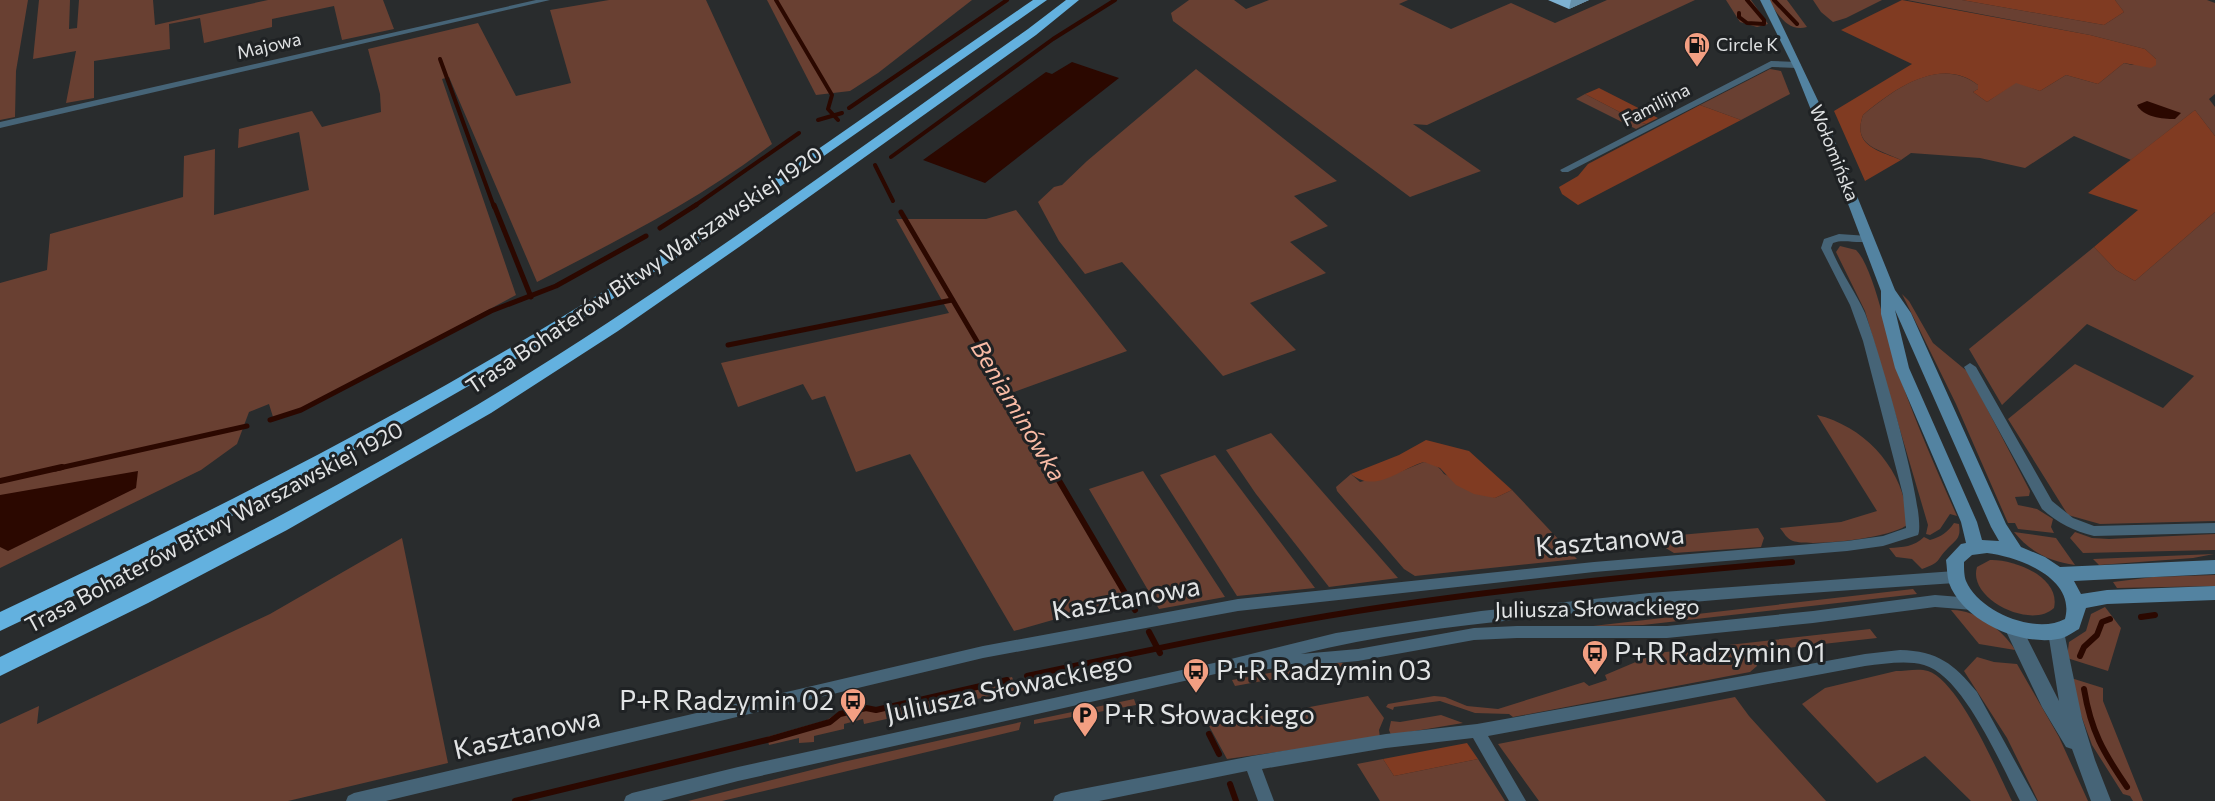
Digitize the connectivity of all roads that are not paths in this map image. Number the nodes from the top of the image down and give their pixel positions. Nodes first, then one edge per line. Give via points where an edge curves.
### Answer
1 (546, 0) edge
2 (1032, 0) edge
3 (1041, 0) edge
4 (1073, 0) edge
5 (1086, 0) edge
6 (1758, 0) edge
7 (1765, 0) edge
8 (1774, 17) junction
9 (1004, 25) junction
10 (1032, 33) junction
11 (1797, 65) junction
12 (0, 125) edge
13 (1565, 170) dead end
14 (1868, 239) junction
15 (1888, 291) junction
16 (1970, 367) dead end
17 (2215, 528) edge
18 (1976, 547) junction
19 (2014, 550) junction
20 (2215, 567) edge
21 (2056, 574) junction
22 (1955, 577) junction
23 (2215, 593) edge
24 (2076, 602) junction
25 (1973, 604) junction
26 (0, 622) edge
27 (2013, 627) junction
28 (2057, 632) junction
29 (0, 667) edge
30 (1223, 667) junction
31 (1477, 731) junction
32 (2082, 756) junction
33 (1252, 763) junction
34 (354, 801) edge
35 (632, 801) edge
36 (1061, 801) edge
37 (1266, 801) edge
38 (1518, 801) edge
39 (2029, 801) edge
40 (2101, 801) edge

1 - 12 street, Majowa
2 - 9 highway
3 - 9 highway, Trasa Bohaterów Bitwy Warszawskiej 1920
4 - 10 highway, Trasa Bohaterów Bitwy Warszawskiej 1920
5 - 10 highway
6 - 8 main road, Wołomińska
7 - 8 main road, Wołomińska
8 - 11 main road, Wołomińska
9 - 26 highway, Trasa Bohaterów Bitwy Warszawskiej 1920 via 581,313 273,487
10 - 29 highway, Trasa Bohaterów Bitwy Warszawskiej 1920 via 719,253 507,394 297,516
11 - 13 street, Familijna via 1771,64
11 - 14 main road, Wołomińska
14 - 15 main road, Wołomińska
14 - 34 street, Kasztanowa via 1839,237 1828,241 1826,248 1859,312 1869,341 1909,495 1913,531 1883,542 1594,567 1238,605 1147,620 983,652
15 - 18 main road, Wołomińska via 1888,314 1902,368 1969,522
15 - 19 main road, Wołomińska via 1904,313 1999,527
16 - 17 street via 2042,497 2062,519 2094,531
18 - 19 main road
18 - 22 main road via 1966,549 1955,561
19 - 21 main road
20 - 21 main road via 2096,576
21 - 24 main road
22 - 25 main road
22 - 30 street, Juliusza Słowackiego via 1649,599 1481,617 1336,639
23 - 24 main road
24 - 28 main road via 2074,621
25 - 27 main road
25 - 30 street, Juliusza Słowackiego via 1935,601 1667,632 1474,634 1358,655
27 - 28 main road via 2037,633
27 - 32 street via 2049,701
28 - 32 street via 2065,689
30 - 35 street, Juliusza Słowackiego
31 - 33 street
31 - 38 street
31 - 39 street via 1874,659 1919,655 1951,672 1972,697
32 - 40 street
33 - 36 street
33 - 37 street

